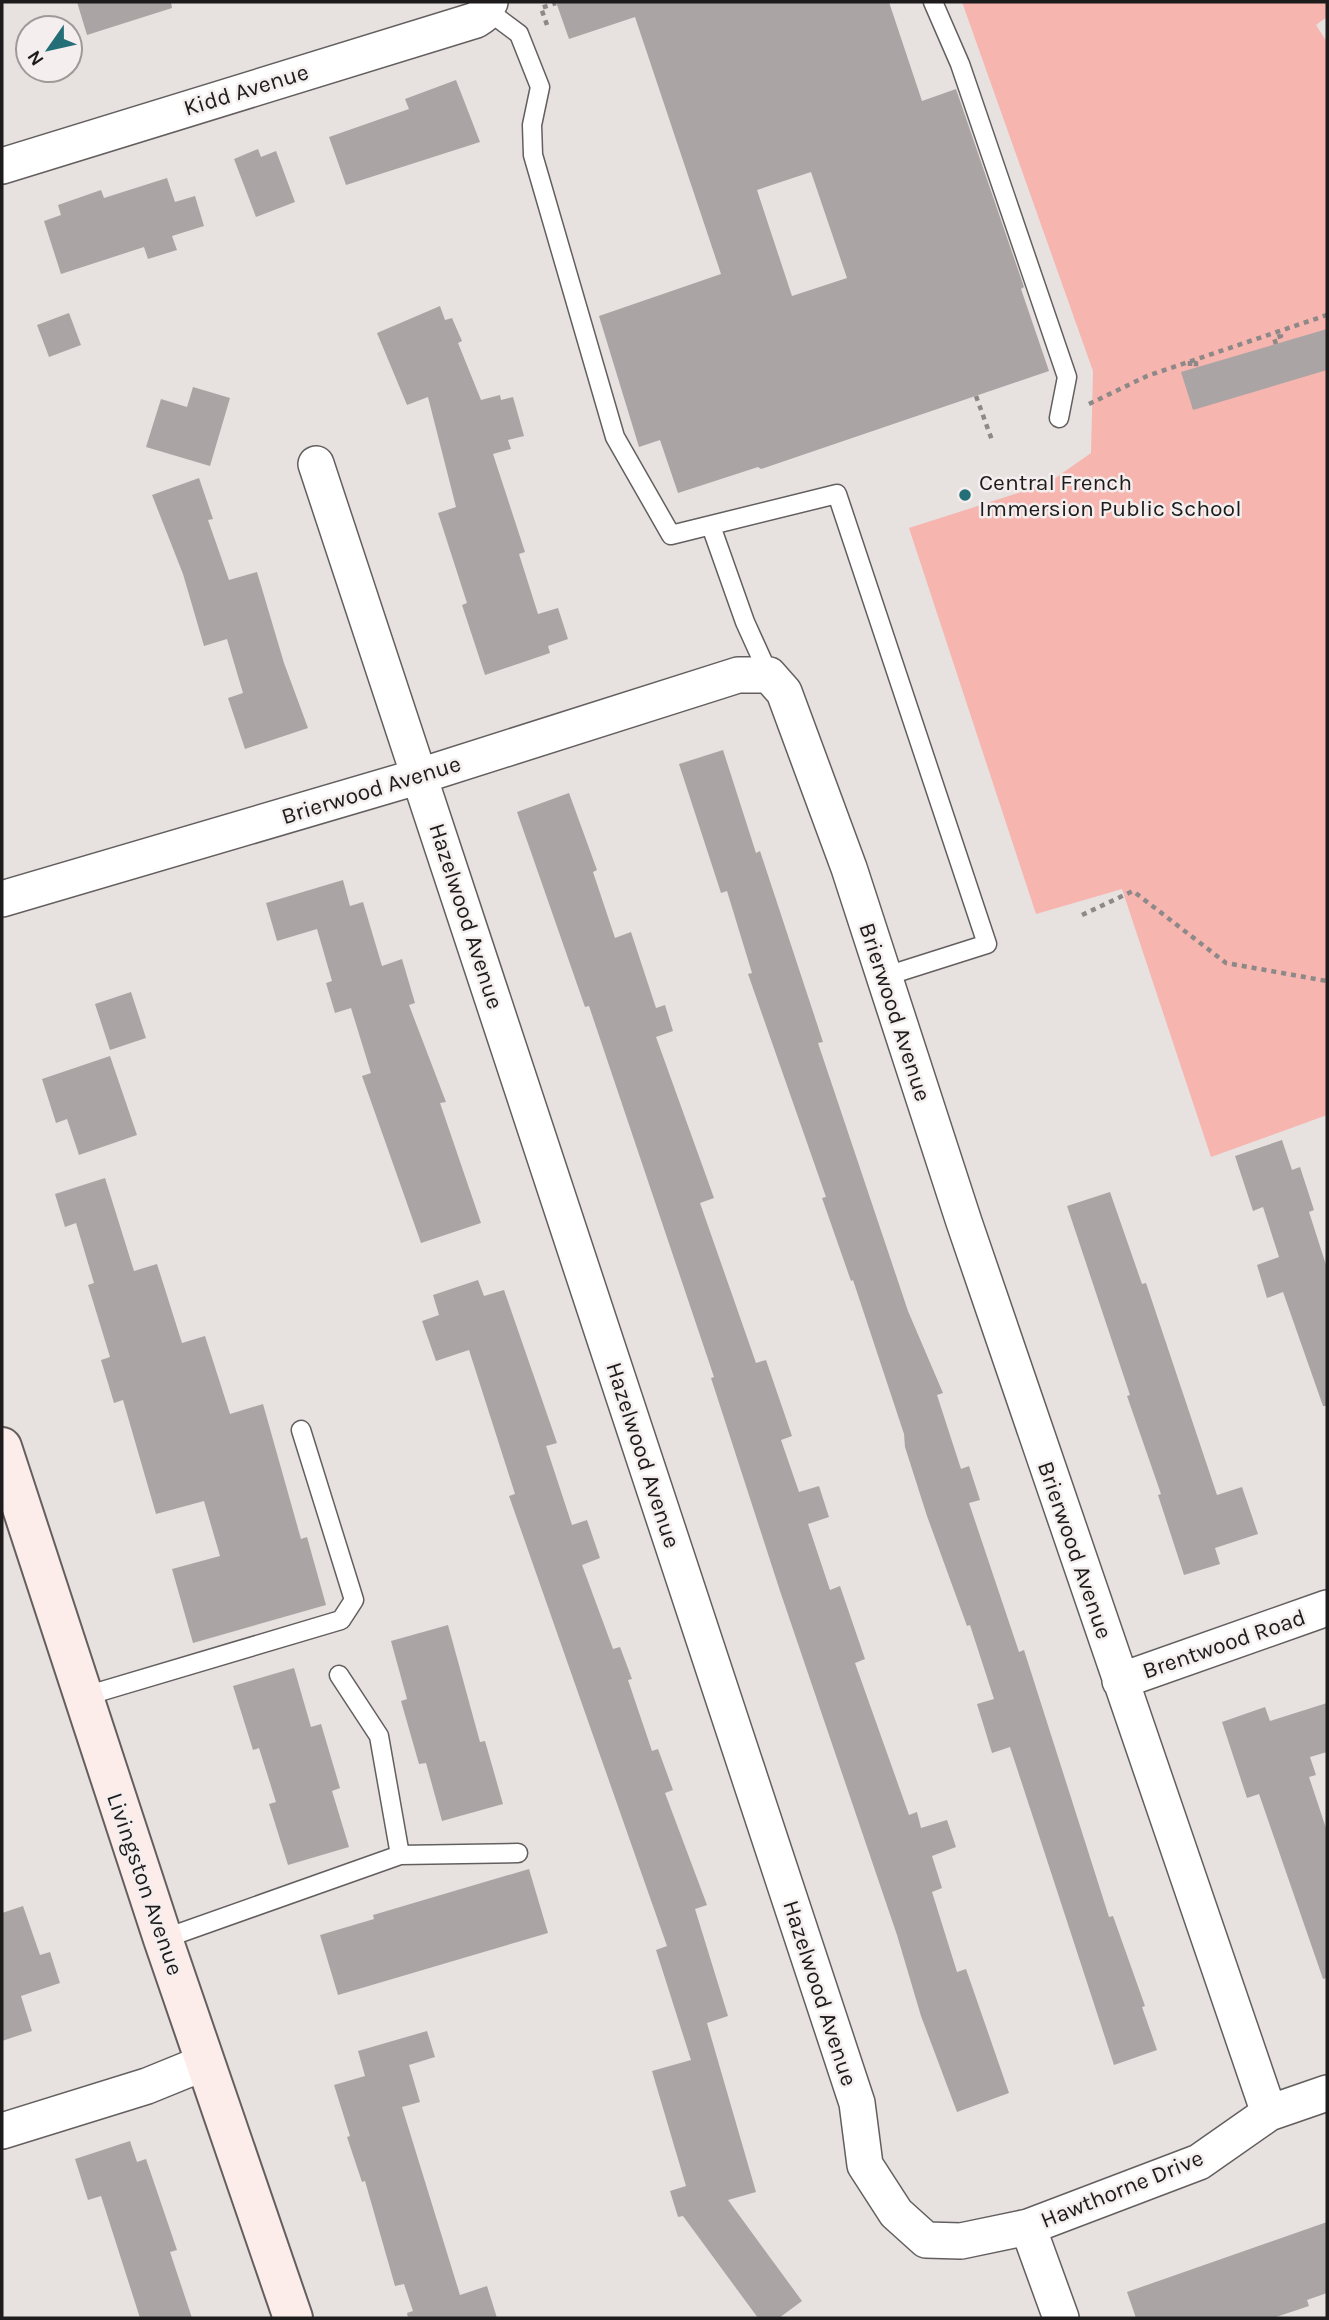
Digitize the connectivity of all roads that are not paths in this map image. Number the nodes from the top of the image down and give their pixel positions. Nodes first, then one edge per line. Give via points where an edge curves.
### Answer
1 (933, 2) edge
2 (489, 6) edge
3 (2, 166) edge
4 (1059, 418) road end
5 (316, 464) dead end
6 (711, 526) junction
7 (769, 675) junction
8 (420, 776) junction
9 (2, 899) edge
10 (883, 977) junction
11 (301, 1430) dead end
12 (2, 1447) edge
13 (1327, 1608) edge
14 (339, 1675) dead end
15 (1120, 1681) junction
16 (82, 1697) junction
17 (518, 1853) dead end
18 (400, 1855) junction
19 (163, 1939) junction
20 (206, 2062) junction
21 (1327, 2093) edge
22 (1269, 2113) junction
23 (2, 2131) edge
24 (1028, 2227) junction
25 (293, 2318) edge
26 (1061, 2318) edge

1 - 4 lane via 960,64 1068,377
2 - 3 street, Kidd Avenue via 476,20
2 - 6 lane via 519,34 540,87 532,125 533,155 615,437 671,536
5 - 8 street, Hazelwood Avenue
6 - 7 lane
6 - 10 lane via 837,494 987,944
7 - 8 street, Brierwood Avenue via 738,675
7 - 10 street, Brierwood Avenue via 785,692
8 - 9 street, Brierwood Avenue
8 - 24 street, Hazelwood Avenue via 857,2104 865,2165 897,2213 926,2240 961,2241
10 - 15 street, Brierwood Avenue
11 - 16 lane via 354,1600 341,1620
12 - 16 main road, Livingston Avenue
13 - 15 street, Brentwood Road
14 - 18 lane via 379,1736
15 - 22 street, Brierwood Avenue
16 - 19 main road, Livingston Avenue
17 - 18 lane
18 - 19 lane
19 - 20 main road, Livingston Avenue
20 - 23 street via 147,2086
20 - 25 main road, Livingston Avenue
21 - 22 street, Hawthorne Drive
22 - 24 street, Hawthorne Drive via 1199,2162
24 - 26 street

